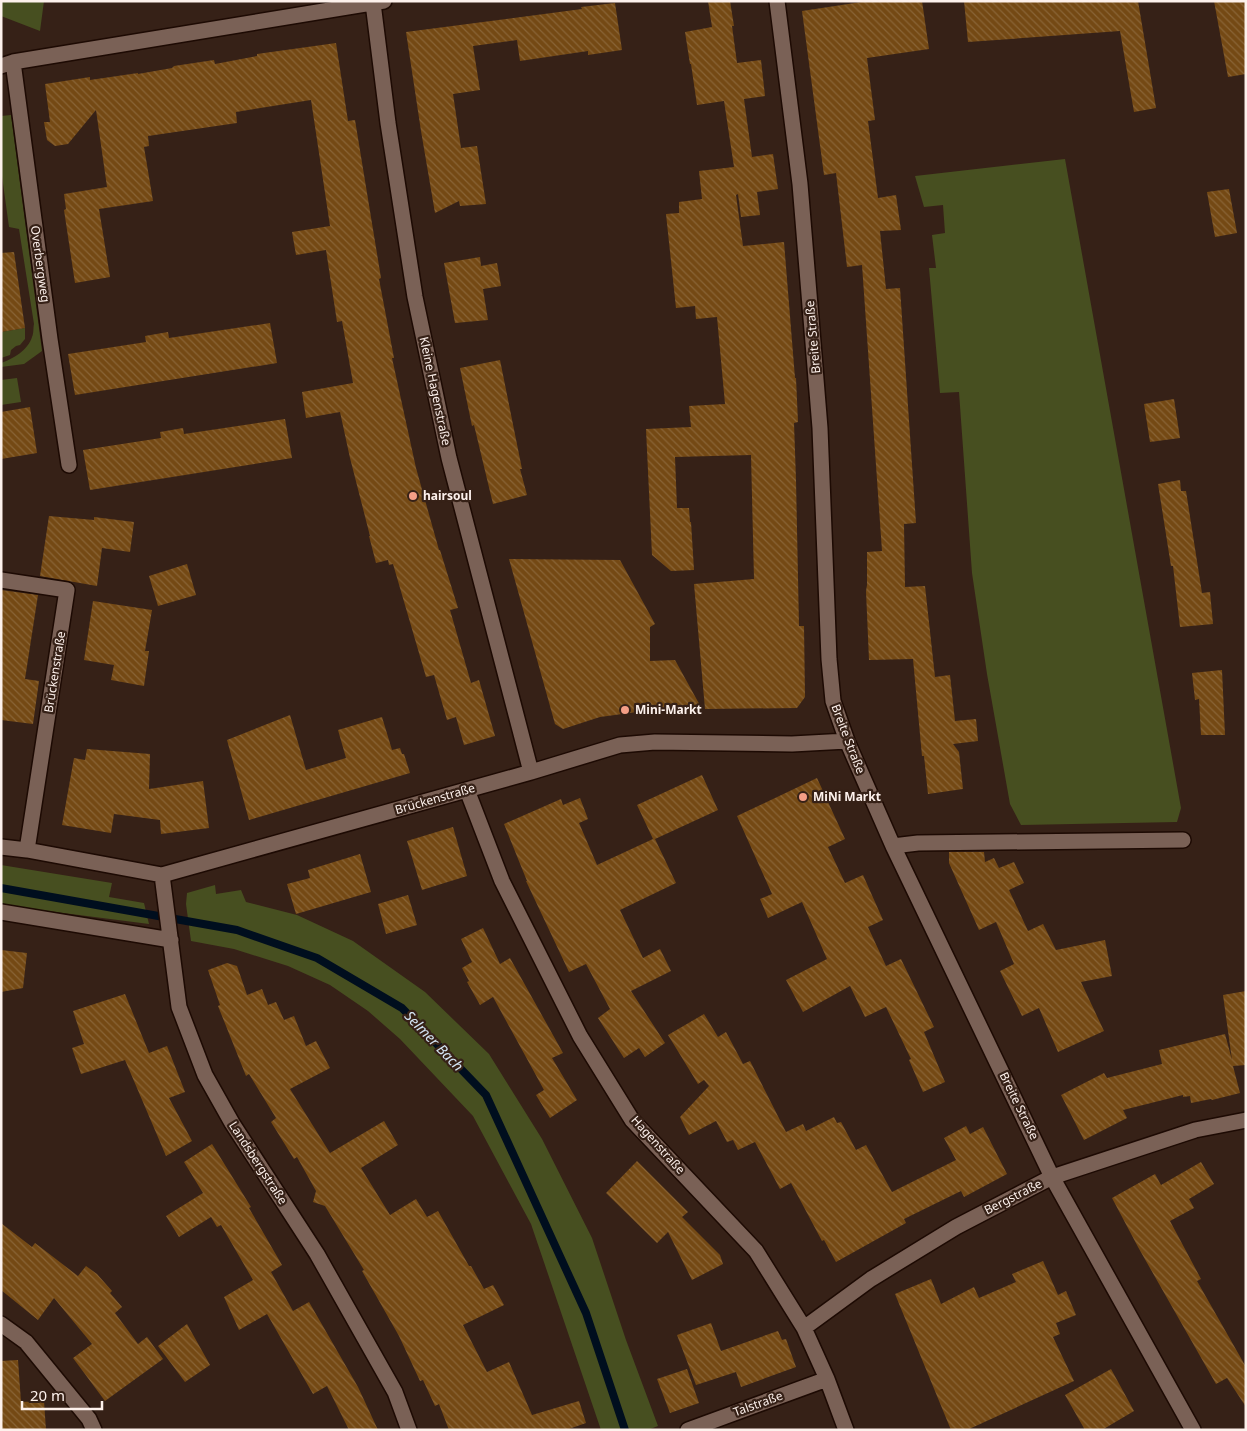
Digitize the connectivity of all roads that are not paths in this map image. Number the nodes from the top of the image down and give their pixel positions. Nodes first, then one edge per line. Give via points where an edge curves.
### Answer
1 (777, 1) edge
2 (378, 2) edge
3 (7, 64) edge
4 (69, 465) dead end
5 (1, 580) edge
6 (847, 741) junction
7 (531, 772) junction
8 (467, 790) junction
9 (1183, 840) dead end
10 (894, 846) junction
11 (1, 847) edge
12 (27, 850) junction
13 (162, 875) junction
14 (1, 912) edge
15 (170, 933) junction
16 (1246, 1120) edge
17 (1052, 1177) junction
18 (1, 1324) edge
19 (804, 1328) junction
20 (827, 1379) junction
21 (94, 1430) edge
22 (409, 1430) edge
23 (688, 1430) edge
24 (846, 1430) edge
25 (1194, 1430) edge

1 - 6 street, Breite Straße via 800,184 818,399 828,659 833,700
2 - 3 street, Overbergweg
2 - 7 street, Kleine Hagenstraße via 388,123 415,297 449,458
3 - 4 street, Overbergweg
5 - 12 street, Brückenstraße via 67,590
6 - 7 street, Brückenstraße via 620,745
6 - 10 street, Breite Straße
7 - 8 street, Brückenstraße
8 - 13 street, Brückenstraße
8 - 19 street, Hagenstraße via 502,881 580,1036 632,1120 756,1251
9 - 10 street
10 - 17 street, Breite Straße
11 - 12 street, Brückenstraße
12 - 13 street, Brückenstraße
13 - 15 street, Landsbergstraße
14 - 15 street
15 - 22 street, Landsbergstraße via 179,1007 206,1075 232,1124 317,1254 395,1392
16 - 17 street, Bergstraße via 1195,1130
17 - 19 street, Bergstraße via 956,1226 871,1279
17 - 25 street, Breite Straße
18 - 21 street via 26,1342 89,1419
19 - 20 street, Hagenstraße
20 - 23 street, Talstraße
20 - 24 street, Hagenstraße

